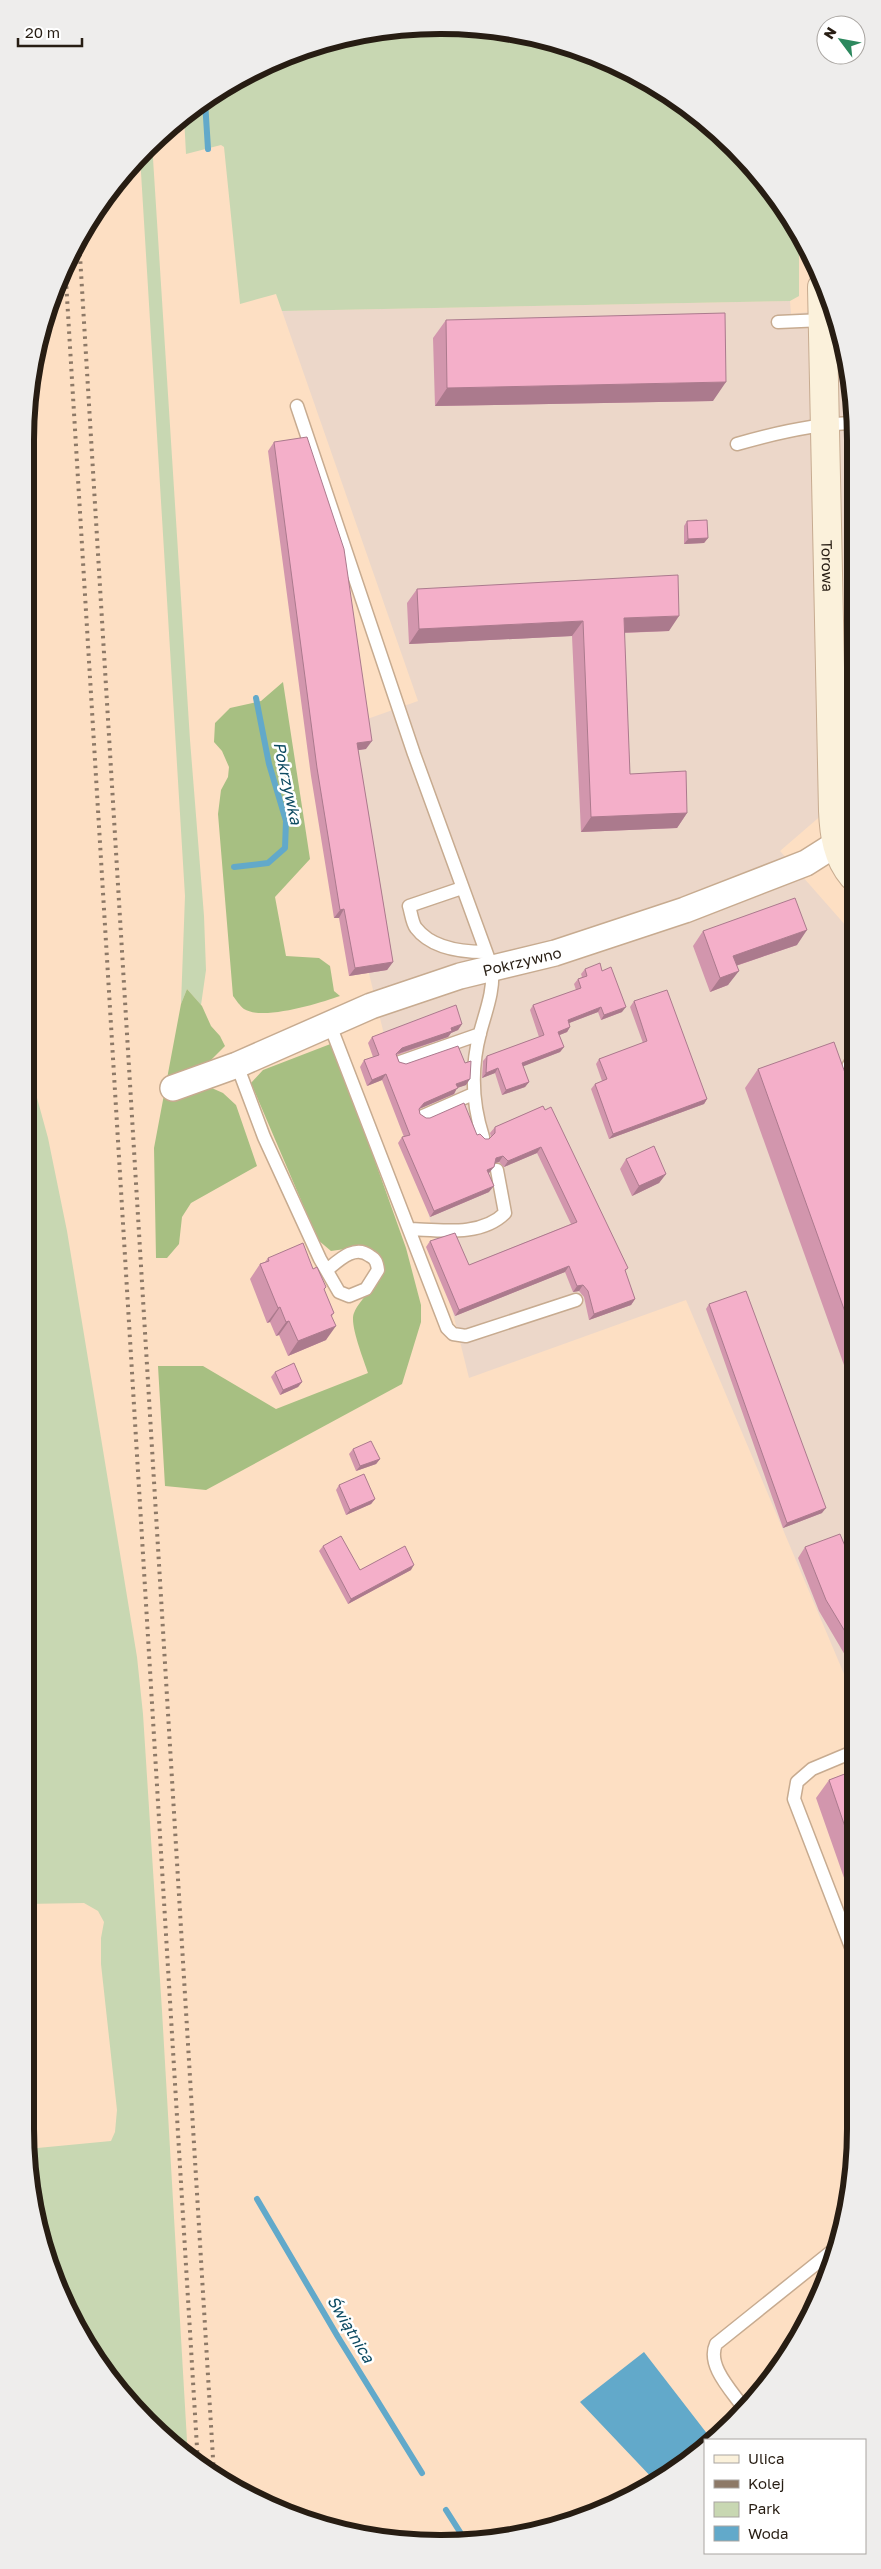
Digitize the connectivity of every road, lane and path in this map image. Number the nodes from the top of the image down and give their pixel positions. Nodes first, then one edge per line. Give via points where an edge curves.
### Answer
1 (822, 301) edge
2 (823, 320) junction
3 (778, 322) dead end
4 (297, 406) dead end
5 (846, 423) edge
6 (825, 424) junction
7 (737, 444) dead end
8 (842, 744) edge
9 (836, 844) junction
10 (847, 868) edge
11 (462, 888) junction
12 (488, 960) junction
13 (330, 1025) junction
14 (480, 1034) junction
15 (400, 1062) edge
16 (237, 1065) junction
17 (173, 1088) dead end
18 (473, 1094) junction
19 (423, 1116) edge
20 (483, 1137) edge
21 (496, 1170) edge
22 (409, 1229) junction
23 (327, 1270) dead end
24 (576, 1300) dead end
25 (847, 1754) edge
26 (847, 1937) edge
27 (827, 2255) edge
28 (740, 2403) edge

1 - 2 street, Torowa
2 - 3 lane
2 - 6 street, Torowa
4 - 11 lane via 410,745
5 - 6 lane
6 - 7 lane
6 - 8 street, Torowa
8 - 9 street, Torowa
9 - 10 street
9 - 12 street, Pokrzywno via 806,864 684,910 555,953
11 - 12 lane
11 - 12 lane via 410,906 416,928 436,943
12 - 13 street, Pokrzywno via 460,976 380,1003
12 - 14 lane via 492,996
13 - 16 street, Pokrzywno
13 - 22 lane
14 - 15 lane
14 - 18 lane
16 - 17 street, Pokrzywno
16 - 23 lane via 264,1137
18 - 19 lane
18 - 20 lane
21 - 22 lane via 505,1213 498,1220 468,1230
22 - 24 lane via 447,1328 453,1334 466,1336
25 - 26 lane via 812,1769 797,1782 794,1799
27 - 28 lane via 716,2344 712,2353 714,2364

